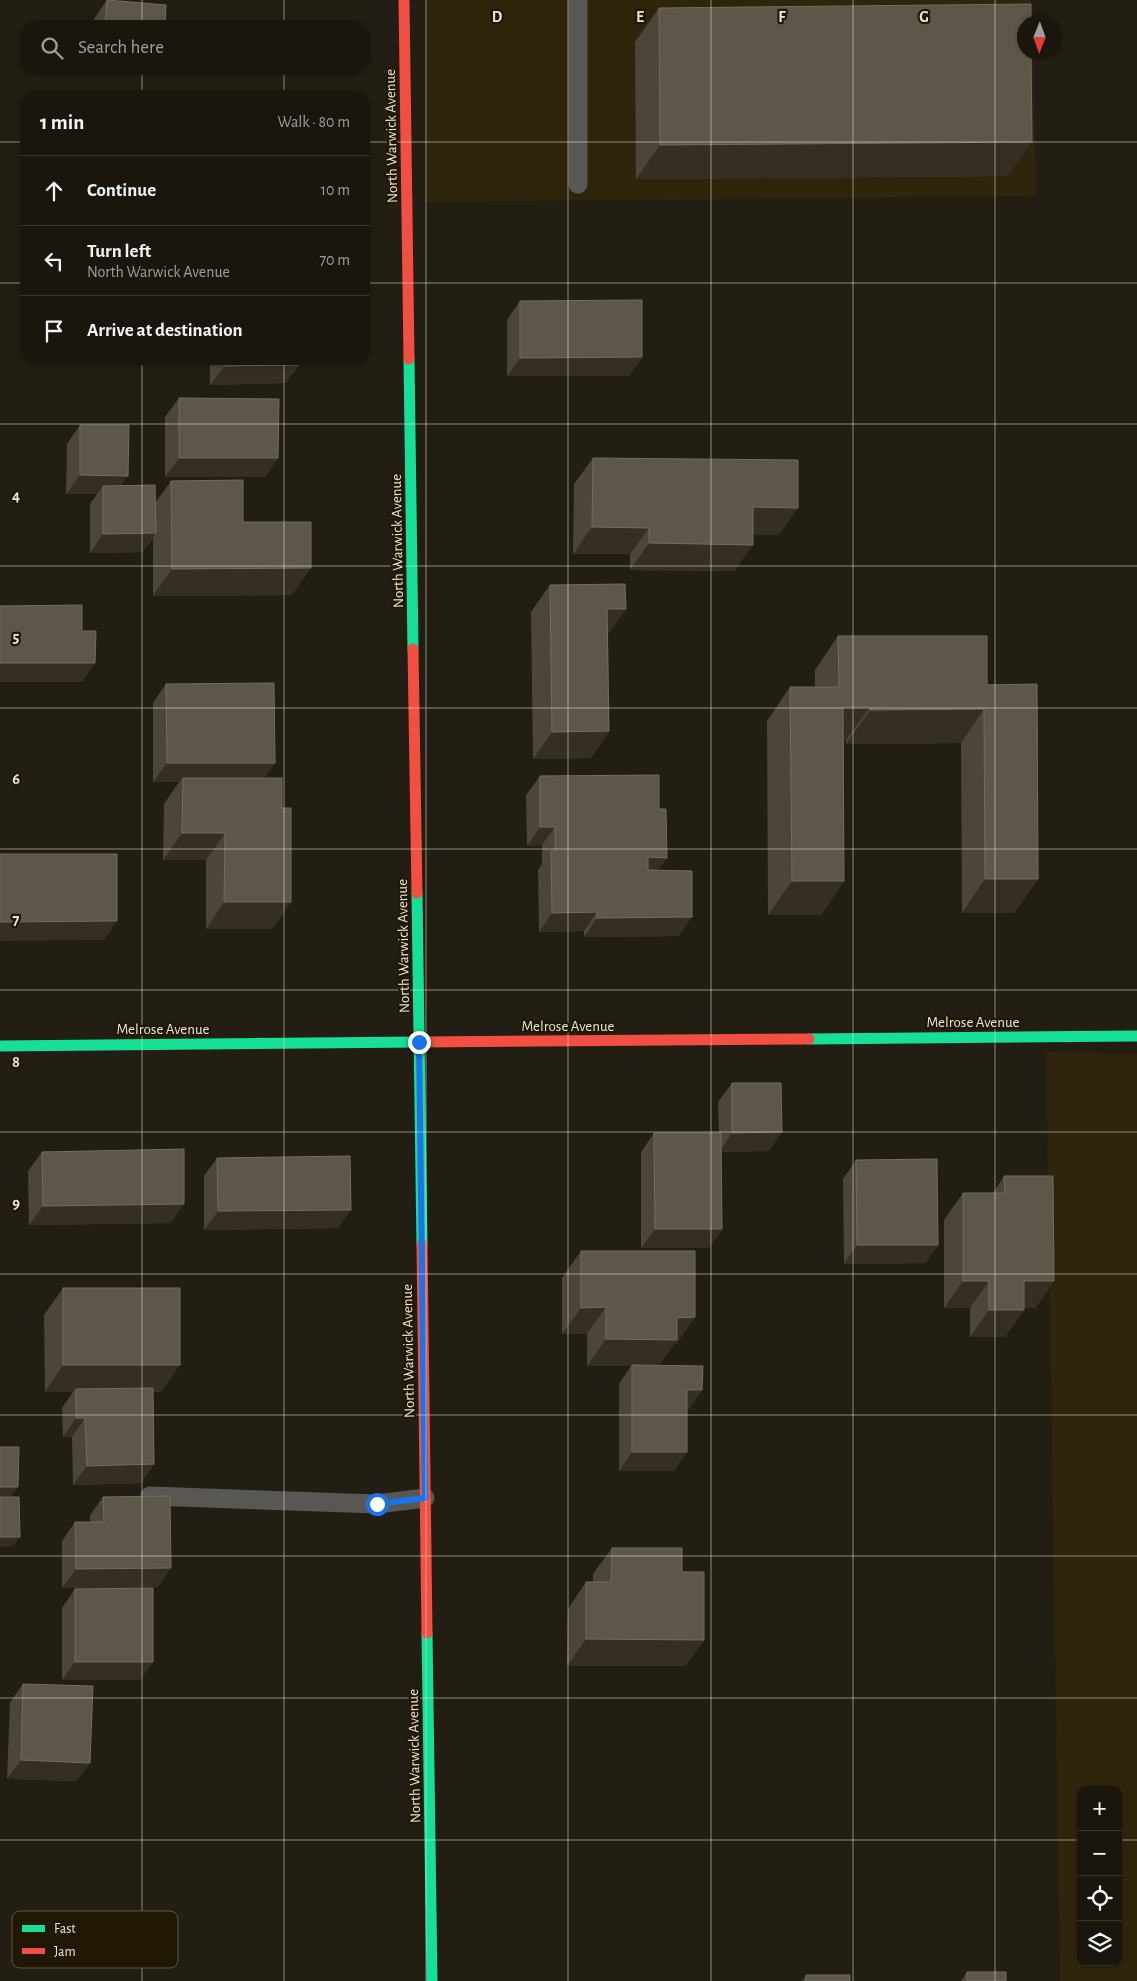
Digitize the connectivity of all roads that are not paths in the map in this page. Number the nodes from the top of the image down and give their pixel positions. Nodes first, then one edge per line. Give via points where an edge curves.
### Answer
1 (404, 0) edge
2 (578, 0) edge
3 (578, 184) dead end
4 (1137, 1036) edge
5 (419, 1042) junction
6 (0, 1046) edge
7 (150, 1496) edge
8 (425, 1498) junction
9 (432, 1981) edge

1 - 5 street, North Warwick Avenue
2 - 3 lane
4 - 5 street, Melrose Avenue
5 - 6 street, Melrose Avenue
5 - 8 street, North Warwick Avenue
7 - 8 lane via 377,1504
8 - 9 street, North Warwick Avenue

